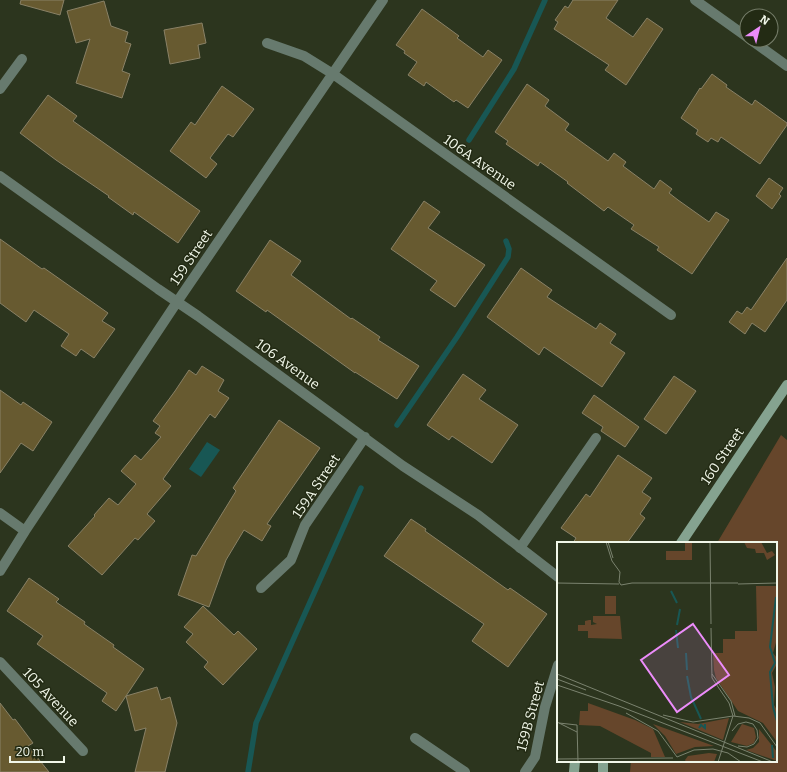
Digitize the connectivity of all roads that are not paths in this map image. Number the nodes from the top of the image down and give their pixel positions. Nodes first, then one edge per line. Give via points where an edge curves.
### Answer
1 (382, 0) edge
2 (695, 0) edge
3 (739, 31) edge
4 (267, 42) dead end
5 (762, 48) edge
6 (22, 59) dead end
7 (787, 66) edge
8 (333, 74) junction
9 (0, 89) edge
10 (0, 176) edge
11 (177, 302) junction
12 (671, 315) dead end
13 (787, 385) edge
14 (365, 437) junction
15 (596, 438) dead end
16 (0, 513) edge
17 (25, 530) junction
18 (682, 542) edge
19 (520, 548) junction
20 (0, 571) edge
21 (557, 576) edge
22 (261, 588) dead end
23 (0, 662) edge
24 (557, 668) edge
25 (415, 738) dead end
26 (83, 751) dead end
27 (575, 762) edge
28 (465, 772) edge
29 (525, 772) edge
30 (574, 772) edge

1 - 8 street, 159 Street
2 - 3 street
4 - 8 street, 106A Avenue via 304,56
5 - 7 street
6 - 9 street
8 - 11 street, 159 Street
8 - 12 street, 106A Avenue
10 - 11 street, 106 Avenue
11 - 14 street, 106 Avenue
11 - 17 street, 159 Street
13 - 18 street, 160 Street
14 - 19 street, 106 Avenue
14 - 22 street, 159A Street via 305,525 291,560
15 - 19 street
16 - 17 street
17 - 20 street
19 - 21 street, 106 Avenue
23 - 26 street, 105 Avenue
24 - 29 street, 159B Street via 545,707 535,757
25 - 28 street
27 - 30 street

